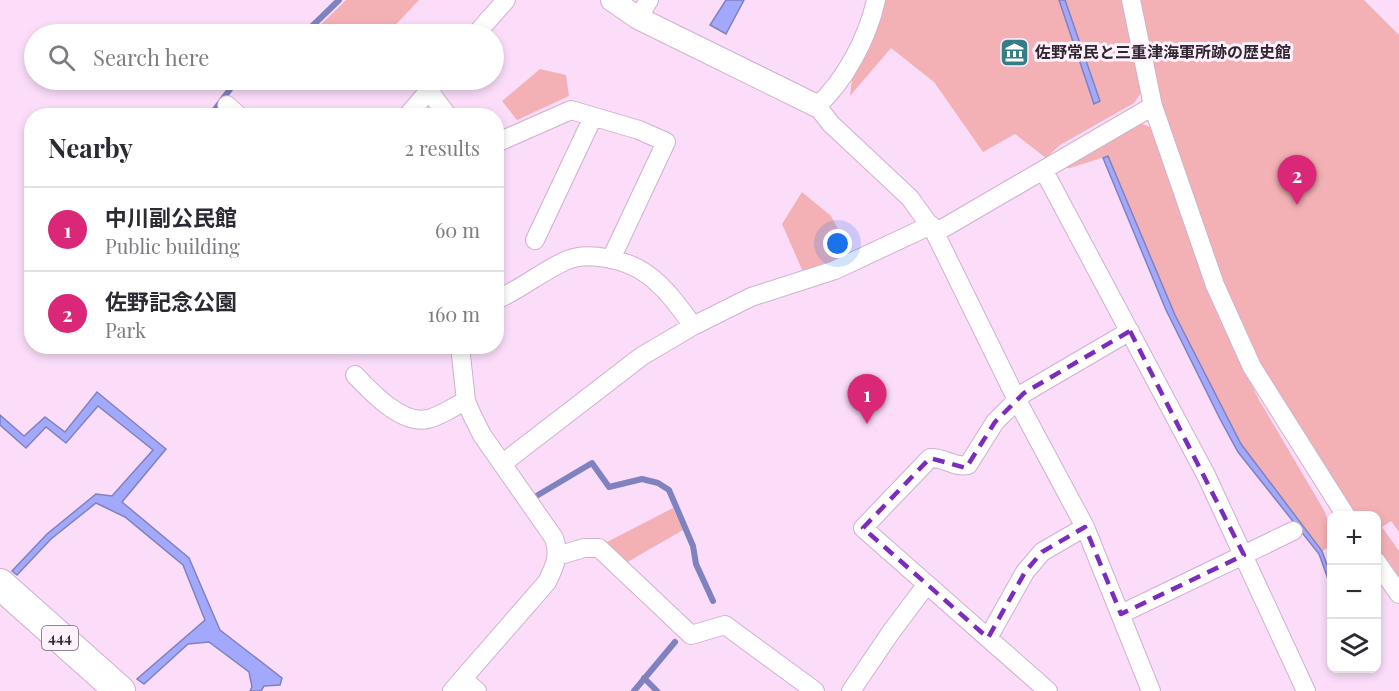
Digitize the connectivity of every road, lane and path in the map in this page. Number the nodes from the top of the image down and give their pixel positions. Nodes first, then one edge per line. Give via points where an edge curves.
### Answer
1 (612, 0) edge
2 (876, 0) edge
3 (1131, 0) edge
4 (495, 3) edge
5 (644, 9) edge
6 (482, 24) edge
7 (430, 90) edge
8 (436, 90) edge
9 (817, 106) junction
10 (1153, 106) junction
11 (414, 108) edge
12 (444, 108) edge
13 (593, 117) junction
14 (504, 139) edge
15 (1044, 171) junction
16 (933, 229) junction
17 (535, 240) dead end
18 (611, 259) junction
19 (504, 295) edge
20 (693, 326) junction
21 (1130, 331) junction
22 (461, 354) edge
23 (355, 375) dead end
24 (466, 400) junction
25 (1018, 402) junction
26 (503, 463) junction
27 (1343, 511) edge
28 (1085, 527) junction
29 (1293, 531) dead end
30 (1244, 555) junction
31 (557, 556) junction
32 (1380, 565) edge
33 (0, 584) edge
34 (927, 585) junction
35 (1399, 594) edge
36 (1121, 614) junction
37 (988, 638) junction
38 (457, 685) edge
39 (1300, 690) edge
40 (120, 691) edge
41 (477, 691) edge
42 (815, 691) edge
43 (851, 691) edge
44 (1048, 691) edge
45 (1150, 691) edge

1 - 5 street
2 - 9 street via 866,30 841,78 833,92
3 - 10 street
4 - 6 street
5 - 9 street
7 - 11 street
8 - 12 street
9 - 16 street via 910,198
10 - 15 street
10 - 27 street via 1215,285 1252,367
13 - 14 street via 571,110
13 - 17 street
13 - 18 street via 666,142
15 - 16 street
15 - 21 street
16 - 20 street via 835,270 751,297
16 - 25 street
18 - 19 street via 584,256 566,260
18 - 20 street via 647,274 676,301
20 - 26 street via 642,356
21 - 25 street via 1024,393
21 - 30 street
22 - 24 street
23 - 24 street via 376,399 410,417 427,419
24 - 26 street via 482,435
25 - 28 street
25 - 34 street via 995,422 969,465 962,467 938,457 930,458 863,528
26 - 31 street via 554,538
28 - 36 street
28 - 37 street via 1042,552 1025,572
29 - 30 street
30 - 36 street
30 - 39 street
31 - 38 street via 547,582
31 - 42 street via 599,548 691,635 725,625
32 - 35 street
33 - 40 highway, 444
34 - 37 street
34 - 43 street
36 - 45 street
37 - 44 street
38 - 41 street

